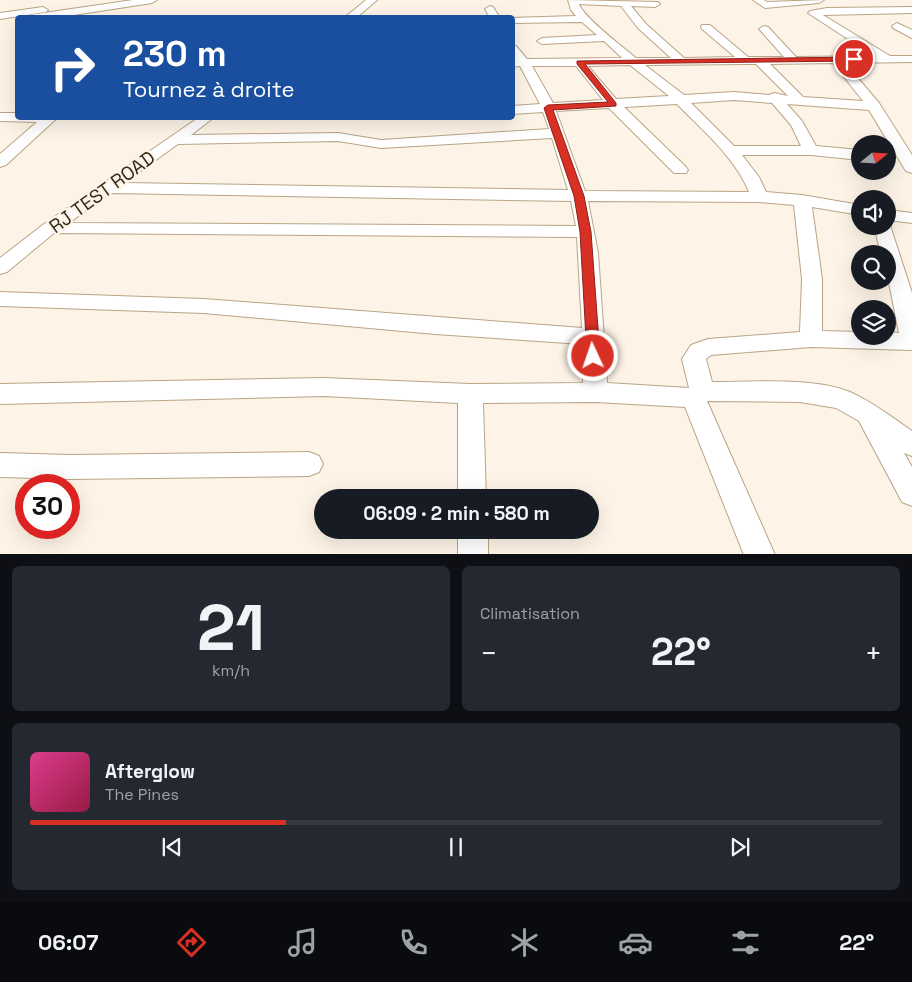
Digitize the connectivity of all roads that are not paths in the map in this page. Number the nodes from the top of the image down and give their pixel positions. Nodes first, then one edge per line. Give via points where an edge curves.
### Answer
1 (20, 0) edge
2 (152, 0) edge
3 (372, 0) edge
4 (573, 0) edge
5 (758, 0) edge
6 (819, 0) edge
7 (882, 0) edge
8 (119, 2) edge
9 (71, 3) edge
10 (624, 3) junction
11 (655, 4) dead end
12 (898, 10) junction
13 (912, 10) edge
14 (85, 13) edge
15 (19, 15) edge
16 (23, 15) edge
17 (63, 15) edge
18 (354, 15) edge
19 (0, 16) edge
20 (15, 16) edge
21 (15, 17) edge
22 (585, 19) junction
23 (515, 20) edge
24 (0, 22) edge
25 (898, 26) dead end
26 (706, 27) dead end
27 (764, 29) dead end
28 (912, 35) edge
29 (606, 38) junction
30 (542, 41) dead end
31 (912, 58) edge
32 (888, 59) junction
33 (746, 60) junction
34 (792, 60) junction
35 (836, 60) junction
36 (760, 61) junction
37 (579, 62) junction
38 (633, 62) junction
39 (681, 62) junction
40 (519, 63) edge
41 (774, 97) junction
42 (679, 98) junction
43 (798, 100) junction
44 (613, 104) junction
45 (874, 106) junction
46 (548, 108) junction
47 (515, 110) edge
48 (0, 117) edge
49 (15, 117) edge
50 (48, 120) edge
51 (203, 120) edge
52 (557, 133) junction
53 (174, 140) junction
54 (811, 150) junction
55 (730, 151) junction
56 (851, 153) edge
57 (3, 156) edge
58 (896, 159) edge
59 (909, 163) edge
60 (680, 170) dead end
61 (107, 188) junction
62 (579, 196) junction
63 (759, 197) junction
64 (802, 200) junction
65 (851, 208) edge
66 (896, 215) edge
67 (912, 218) edge
68 (50, 228) junction
69 (586, 232) junction
70 (885, 235) edge
71 (0, 268) edge
72 (0, 299) edge
73 (592, 337) junction
74 (810, 338) junction
75 (912, 341) edge
76 (596, 392) junction
77 (0, 394) edge
78 (470, 394) junction
79 (698, 394) junction
80 (868, 414) junction
81 (912, 445) edge
82 (309, 464) dead end
83 (0, 465) edge
84 (472, 489) edge
85 (912, 493) edge
86 (473, 539) edge
87 (473, 554) edge
88 (760, 554) edge

1 - 15 street
2 - 8 street
3 - 18 street
4 - 10 street
4 - 22 street via 576,10
5 - 6 street via 765,5
7 - 12 street
8 - 14 street
9 - 14 street via 84,6
9 - 16 street
10 - 11 street
10 - 39 street via 642,26
12 - 13 street
12 - 32 street via 813,13
14 - 17 street
19 - 20 street
21 - 24 street
22 - 23 street
22 - 29 street
25 - 28 street
26 - 33 street
27 - 34 street
29 - 30 street
29 - 38 street
31 - 32 street
32 - 35 street
33 - 36 street
33 - 39 street
34 - 35 street
34 - 36 street
35 - 45 street
36 - 43 street
37 - 38 street
37 - 40 street
37 - 44 street
38 - 39 street
38 - 42 street
40 - 46 street
41 - 42 street
41 - 43 street
41 - 54 street via 797,124
42 - 44 street
42 - 55 street
43 - 45 street
44 - 46 street
44 - 60 street
45 - 59 street
46 - 47 street
46 - 52 street
48 - 49 street
50 - 57 street
51 - 53 street, RJ TEST ROAD
52 - 53 street via 381,144 338,137
52 - 62 street
53 - 61 street, RJ TEST ROAD
54 - 55 street
54 - 56 street
55 - 63 street via 751,176
58 - 59 street
61 - 62 street
61 - 68 street, RJ TEST ROAD
62 - 63 street
62 - 69 street
63 - 64 street
64 - 65 street
64 - 74 street via 812,279
66 - 67 street
68 - 69 street
68 - 71 street, RJ TEST ROAD
69 - 73 street
70 - 75 street
72 - 73 street via 204,306
73 - 76 street
74 - 75 street
74 - 79 street via 722,344 699,351 694,359
76 - 78 street
76 - 79 street
77 - 78 street via 324,387
78 - 84 street
79 - 80 street via 800,392 840,399
79 - 88 street
80 - 81 street
80 - 85 street
82 - 83 street
86 - 87 street

